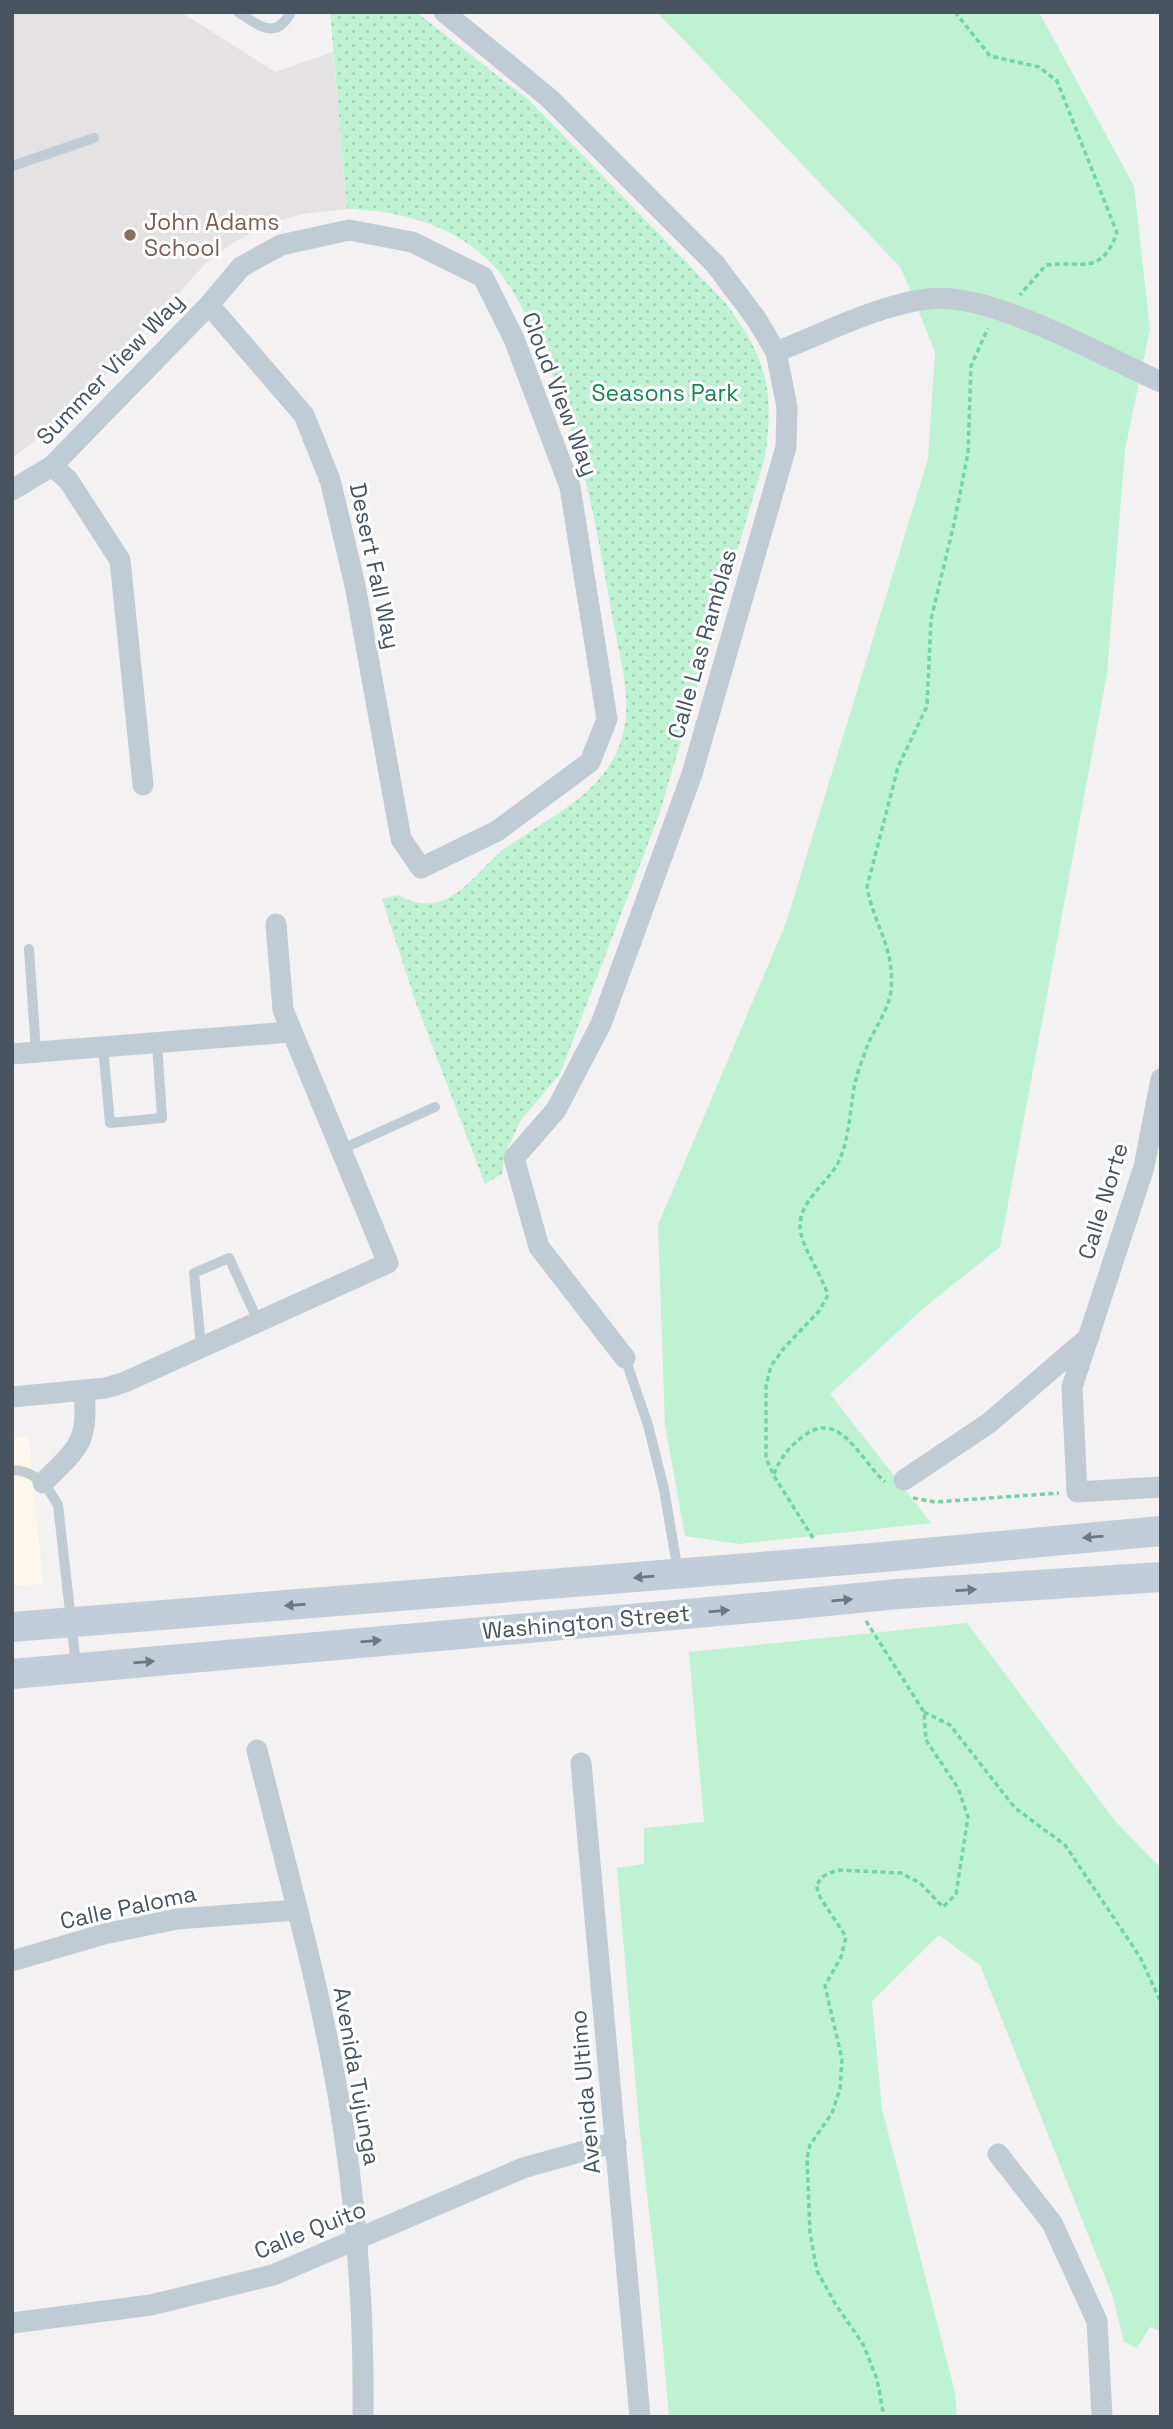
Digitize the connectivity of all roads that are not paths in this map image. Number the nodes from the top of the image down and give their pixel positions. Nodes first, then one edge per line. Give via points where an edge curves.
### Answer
1 (239, 12) edge
2 (291, 12) edge
3 (444, 12) edge
4 (94, 138) dead end
5 (12, 166) edge
6 (209, 305) junction
7 (776, 352) junction
8 (1161, 382) edge
9 (52, 466) junction
10 (12, 490) edge
11 (143, 785) dead end
12 (421, 868) joint
13 (276, 924) dead end
14 (29, 949) dead end
15 (290, 1032) junction
16 (157, 1043) junction
17 (103, 1047) junction
18 (36, 1052) junction
19 (12, 1054) edge
20 (1161, 1079) edge
21 (435, 1107) dead end
22 (340, 1150) junction
23 (258, 1321) junction
24 (1088, 1337) junction
25 (201, 1347) junction
26 (625, 1358) joint
27 (84, 1391) junction
28 (12, 1397) edge
29 (12, 1470) edge
30 (904, 1480) dead end
31 (43, 1483) junction
32 (1161, 1487) edge
33 (1161, 1531) edge
34 (679, 1574) junction
35 (1161, 1577) edge
36 (71, 1622) junction
37 (12, 1627) edge
38 (76, 1668) junction
39 (12, 1674) edge
40 (257, 1750) dead end
41 (581, 1763) dead end
42 (297, 1910) junction
43 (12, 1961) edge
44 (616, 2142) junction
45 (998, 2154) dead end
46 (356, 2240) junction
47 (12, 2323) edge
48 (363, 2417) edge
49 (640, 2417) edge
50 (1102, 2417) edge

1 - 2 lane via 274,29 283,26
3 - 7 street, Calle Las Ramblas via 550,98 715,264
4 - 5 lane
6 - 9 street, Summer View Way
6 - 12 street, Desert Fall Way via 304,415 330,480 355,585 401,839
6 - 12 street, Cloud View Way via 241,267 281,245 349,230 412,242 483,277 514,339 570,487 607,719 590,762 496,831
7 - 8 street via 882,310 925,299 962,301 1003,312
7 - 26 street, Calle Las Ramblas via 788,407 786,447 692,774 601,1024 556,1111 514,1158 539,1247
9 - 10 street, Summer View Way
9 - 11 street via 68,480 120,561
13 - 15 street via 283,1010
14 - 18 lane
15 - 16 street
15 - 22 street
16 - 17 street
16 - 17 lane via 162,1118 110,1123
17 - 18 street
18 - 19 street
20 - 24 street, Calle Norte via 1144,1167
21 - 22 lane
22 - 23 street via 388,1263
23 - 25 street
23 - 25 lane via 229,1258 194,1273
24 - 30 street via 989,1423
24 - 32 street, Calle Norte via 1072,1387 1077,1492
25 - 27 street via 125,1382
26 - 34 lane via 648,1425
27 - 28 street
27 - 31 street via 84,1435
29 - 31 lane
31 - 36 lane via 58,1505
33 -> 34 main road, Washington Street, bridge
34 -> 36 main road, Washington Street
38 -> 35 main road, Washington Street, bridge via 898,1594
36 - 37 main road, Washington Street
36 - 38 lane
38 - 39 main road, Washington Street
40 - 42 street, Avenida Tujunga
41 - 44 street, Avenida Ultimo
42 - 43 street, Calle Paloma via 177,1919
42 - 46 street, Avenida Tujunga via 344,2131
44 - 46 street, Calle Quito via 523,2168
44 - 49 street, Avenida Ultimo
45 - 50 street via 1052,2223 1097,2321
46 - 47 street, Calle Quito via 273,2275 151,2305
46 - 48 street, Avenida Tujunga via 364,2341

